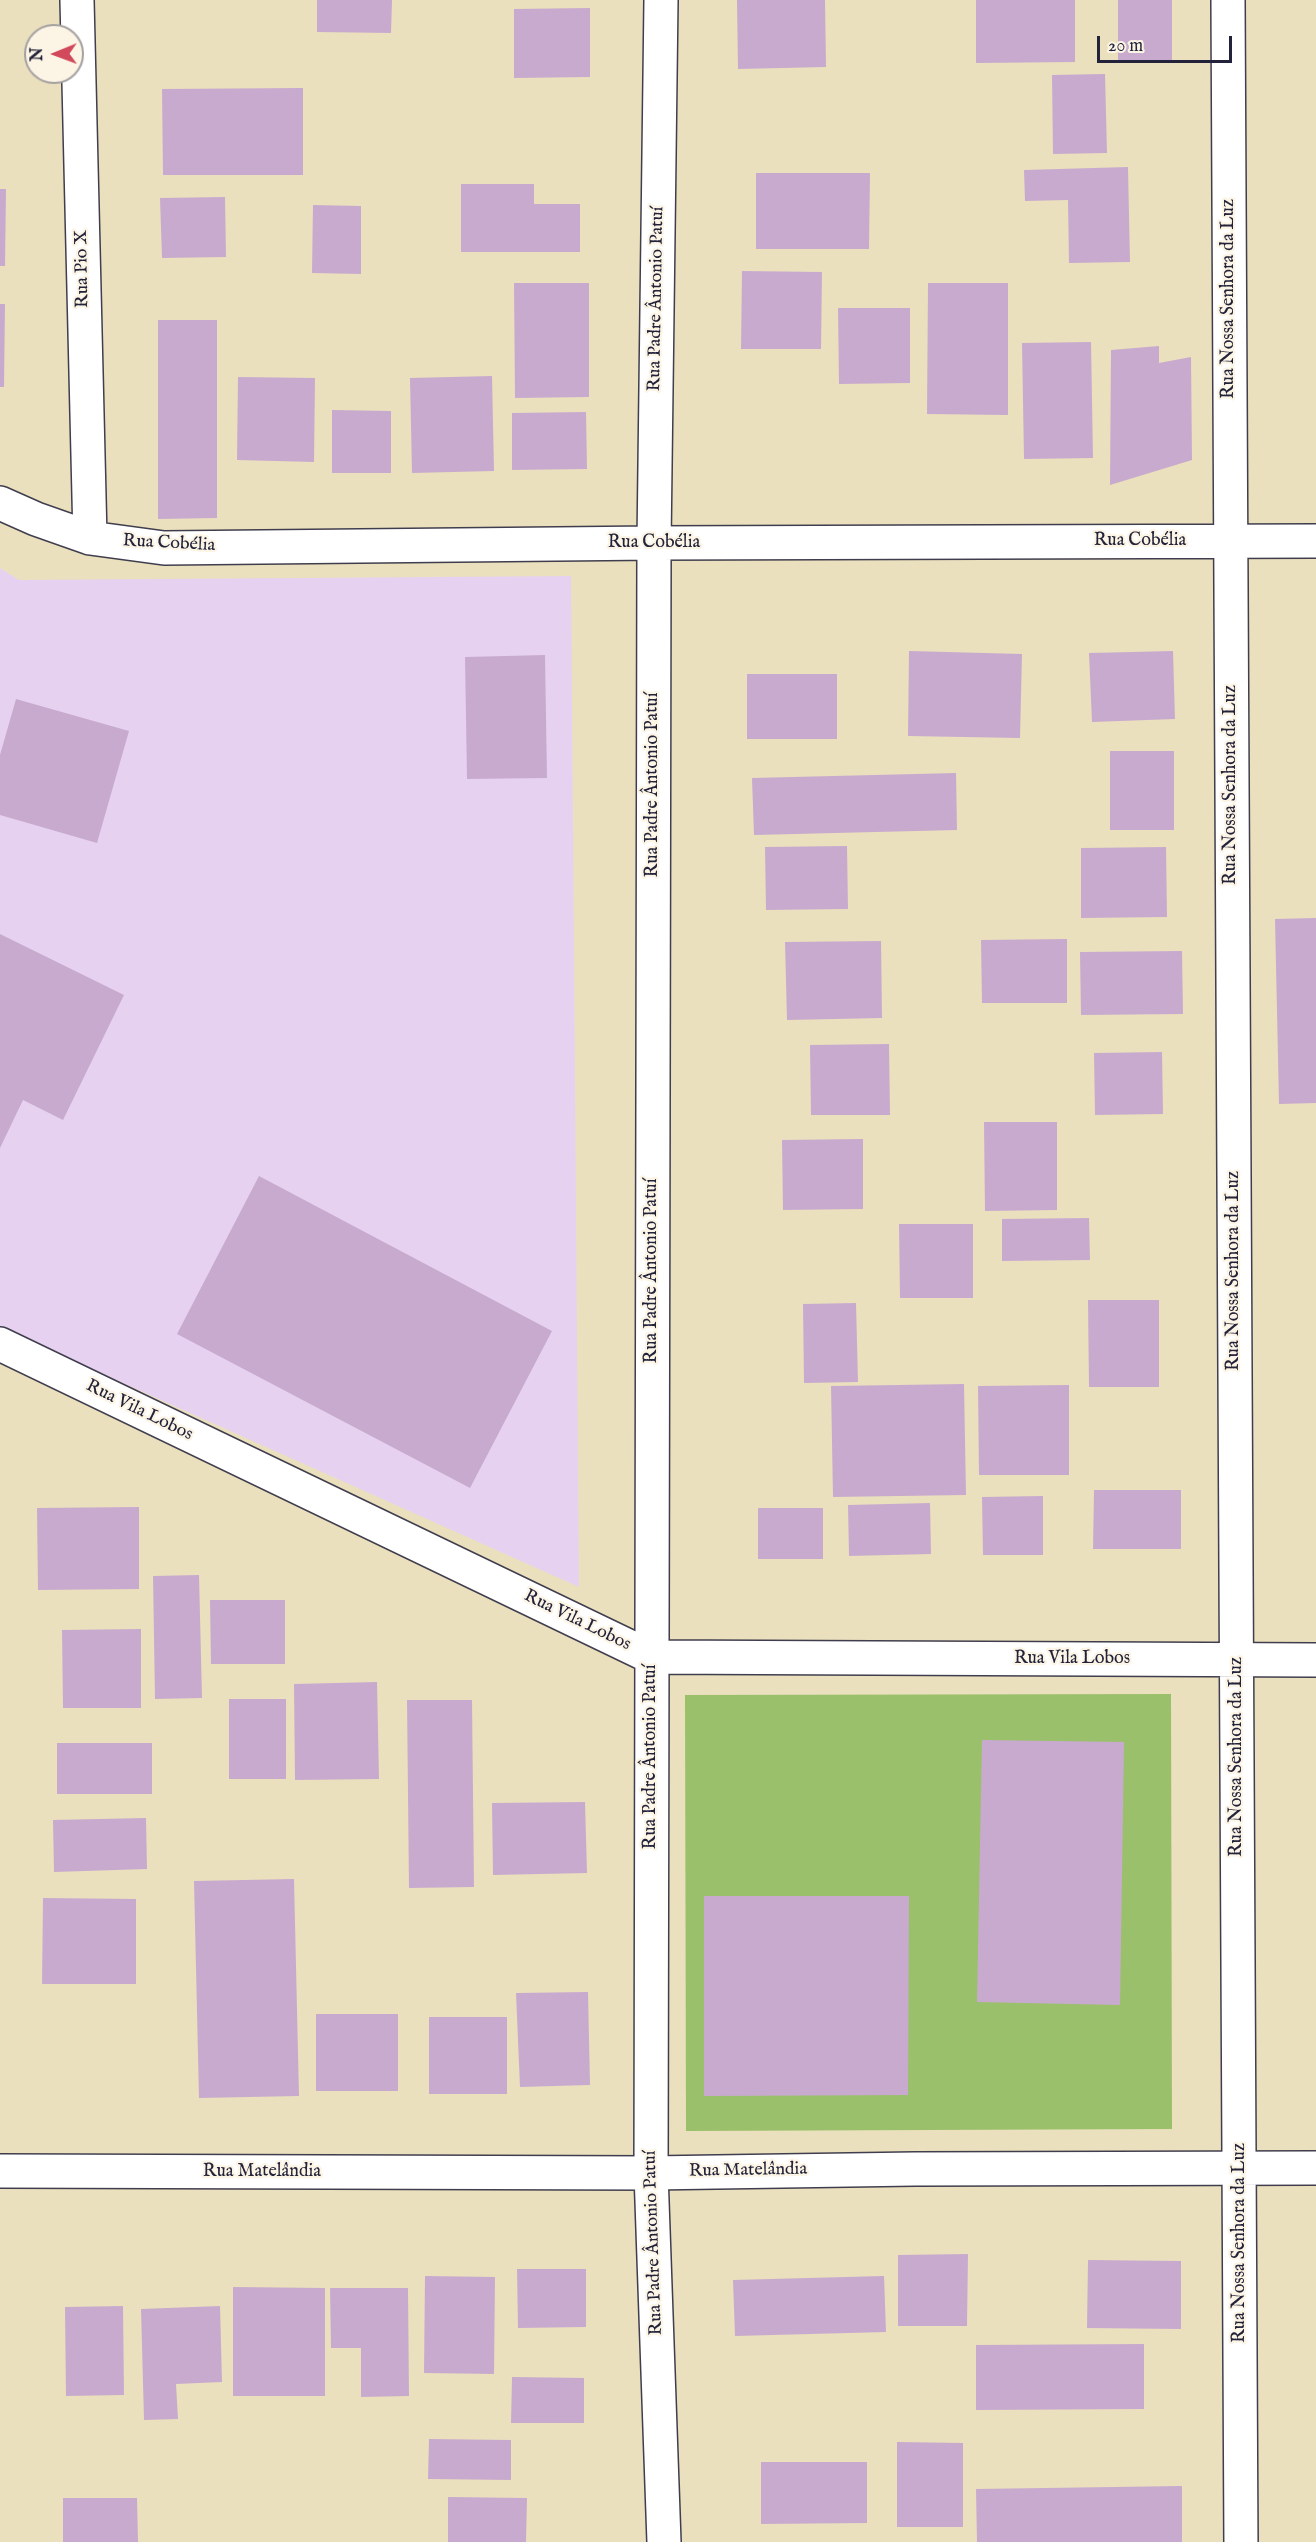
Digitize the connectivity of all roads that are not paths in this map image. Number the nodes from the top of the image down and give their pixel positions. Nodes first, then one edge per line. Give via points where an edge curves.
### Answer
1 (77, 0) edge
2 (661, 0) edge
3 (1228, 0) edge
4 (0, 503) edge
5 (90, 538) junction
6 (1230, 541) junction
7 (1316, 541) edge
8 (654, 543) junction
9 (0, 1344) edge
10 (651, 1657) junction
11 (1316, 1660) edge
12 (1236, 1661) junction
13 (1316, 2168) edge
14 (1239, 2169) junction
15 (0, 2171) edge
16 (651, 2173) junction
17 (664, 2542) edge
18 (1241, 2542) edge

1 - 5 street, Rua Pio X
2 - 8 street, Rua Padre Ântonio Patuí
3 - 6 street, Rua Nossa Senhora da Luz
4 - 5 street, Rua Cobélia
5 - 8 street, Rua Cobélia via 164,548
6 - 7 street, Rua Cobélia
6 - 8 street, Rua Cobélia
6 - 12 street, Rua Nossa Senhora da Luz
8 - 10 street, Rua Padre Ântonio Patuí
9 - 10 street, Rua Vila Lobos
10 - 12 street, Rua Vila Lobos
10 - 16 street, Rua Padre Ântonio Patuí
11 - 12 street, Rua Vila Lobos
12 - 14 street, Rua Nossa Senhora da Luz
13 - 14 street, Rua Matelândia
14 - 16 street, Rua Matelândia
14 - 18 street, Rua Nossa Senhora da Luz
15 - 16 street, Rua Matelândia
16 - 17 street, Rua Padre Ântonio Patuí

